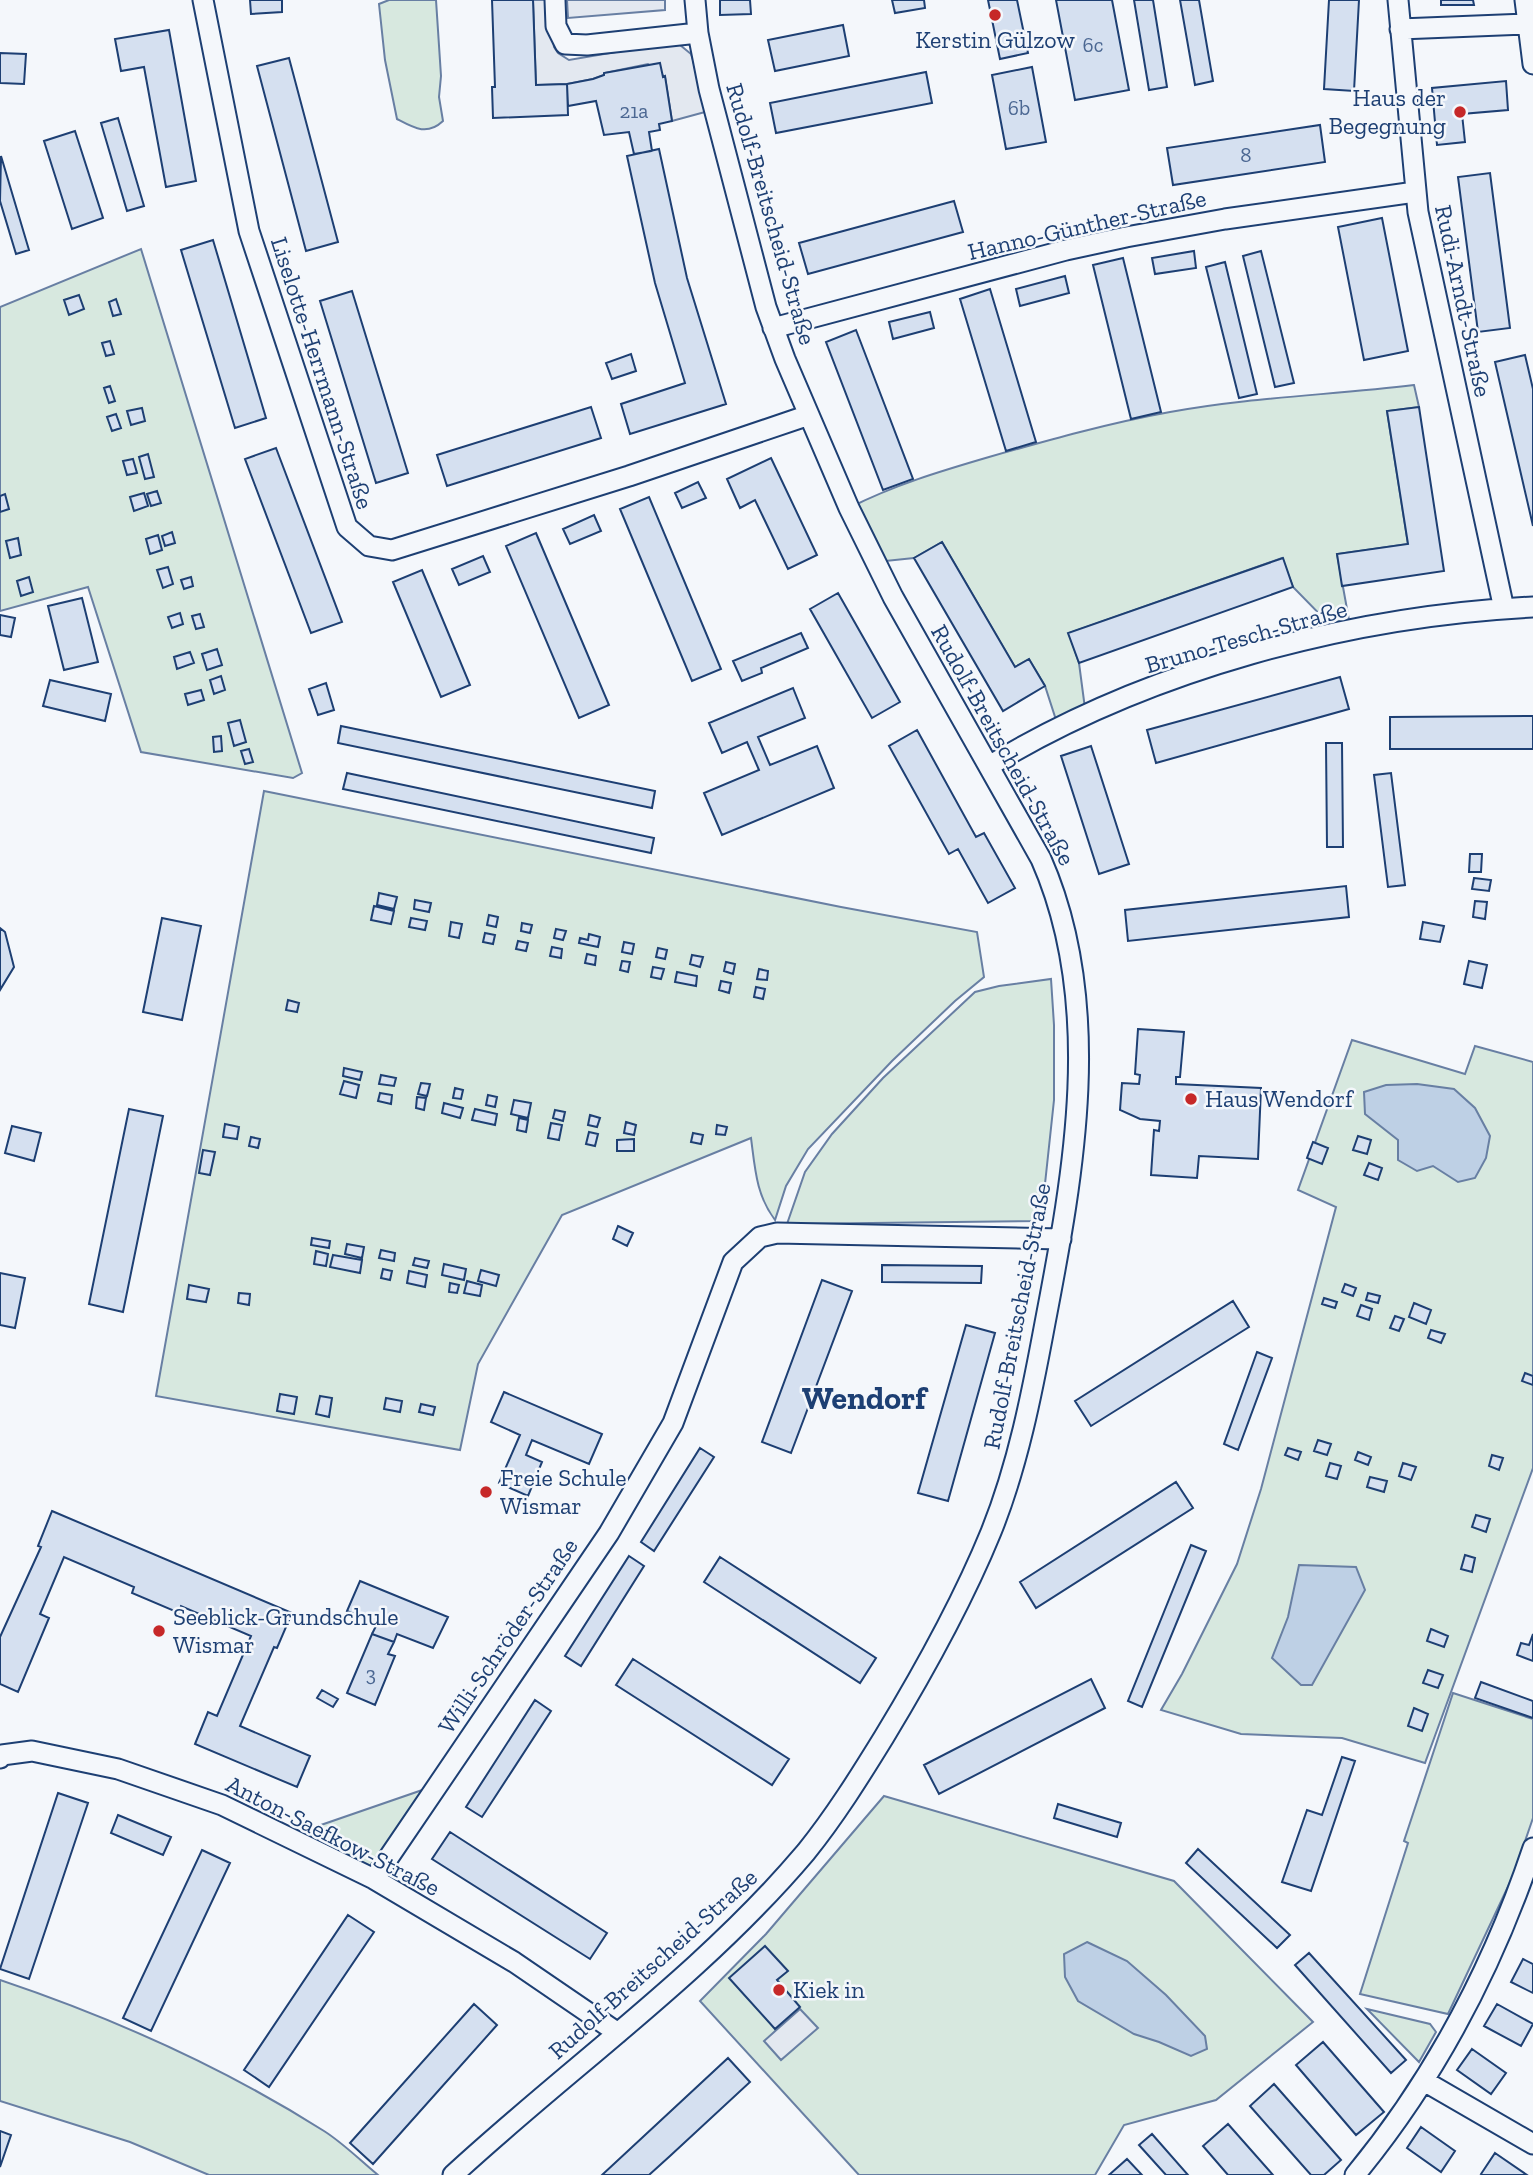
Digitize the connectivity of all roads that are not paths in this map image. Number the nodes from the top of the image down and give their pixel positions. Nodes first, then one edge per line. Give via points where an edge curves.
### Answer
1 (203, 0) edge
2 (555, 0) edge
3 (695, 0) edge
4 (1398, 0) edge
5 (1525, 0) edge
6 (1529, 24) junction
7 (1400, 29) junction
8 (698, 33) junction
9 (1533, 64) edge
10 (1415, 192) junction
11 (773, 328) junction
12 (809, 415) junction
13 (1533, 607) edge
14 (1504, 608) junction
15 (989, 766) junction
16 (1062, 1239) junction
17 (0, 1758) edge
18 (1533, 1848) edge
19 (374, 1879) junction
20 (618, 2033) junction
21 (1424, 2081) junction
22 (1533, 2144) edge
23 (453, 2175) edge
24 (1355, 2175) edge

1 - 12 street, Liselotte-Herrmann-Straße via 249,231 347,527 369,546 392,550
2 - 8 street via 556,26 565,44
3 - 8 street, Rudolf-Breitscheid-Straße
4 - 7 street, Rudi-Arndt-Straße
5 - 6 street
6 - 7 street
6 - 9 street
7 - 10 street, Rudi-Arndt-Straße
8 - 11 street, Rudolf-Breitscheid-Straße
10 - 11 street, Hanno-Günther-Straße via 1126,237
10 - 14 street, Rudi-Arndt-Straße
11 - 12 street, Rudolf-Breitscheid-Straße
12 - 15 street, Rudolf-Breitscheid-Straße via 893,597
13 - 14 street, Bruno-Tesch-Straße
14 - 15 street, Bruno-Tesch-Straße via 1379,625 1228,662 1123,699
15 - 16 street, Rudolf-Breitscheid-Straße via 1051,881 1070,949 1077,1010 1077,1100
16 - 19 street, Willi-Schröder-Straße via 777,1233 751,1245 733,1262 673,1423 615,1522
16 - 20 street, Rudolf-Breitscheid-Straße via 1030,1397 1006,1487 993,1528 929,1662 858,1778 804,1853 734,1929
17 - 19 street, Anton-Saefkow-Straße via 32,1751 118,1769 222,1805
18 - 21 street via 1472,1998
19 - 20 street, Anton-Saefkow-Straße via 514,1962
20 - 23 street, Rudolf-Breitscheid-Straße
21 - 22 street
21 - 24 street

